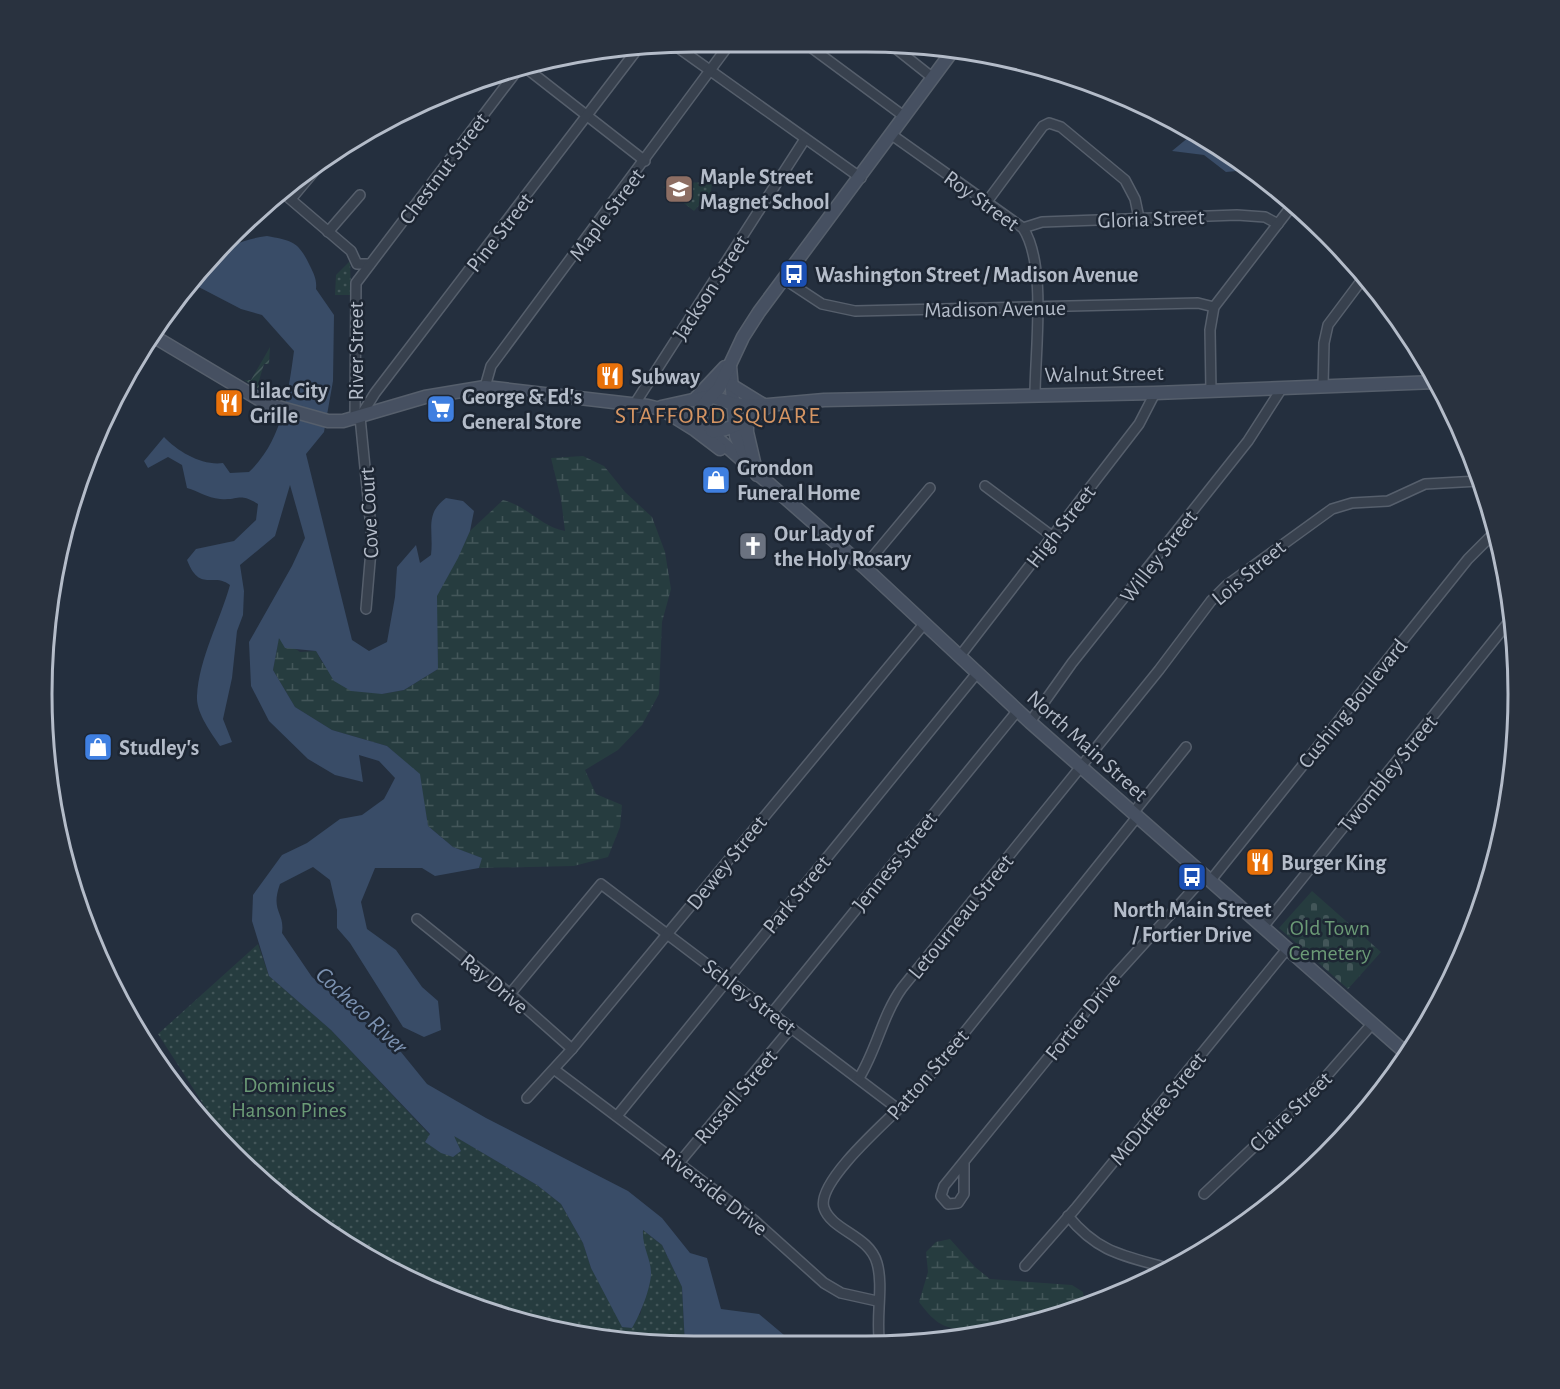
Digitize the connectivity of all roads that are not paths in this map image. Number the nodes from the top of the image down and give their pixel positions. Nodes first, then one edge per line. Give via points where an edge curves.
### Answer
1 (686, 52) edge
2 (724, 52) edge
3 (817, 52) edge
4 (903, 54) edge
5 (632, 56) edge
6 (948, 58) edge
7 (712, 70) junction
8 (533, 73) edge
9 (933, 78) junction
10 (510, 80) edge
11 (589, 115) junction
12 (905, 117) junction
13 (892, 135) junction
14 (805, 139) junction
15 (645, 161) junction
16 (861, 178) junction
17 (300, 188) edge
18 (360, 195) dead end
19 (291, 199) joint
20 (986, 203) junction
21 (1288, 211) edge
22 (1139, 218) junction
23 (1278, 224) junction
24 (1023, 228) junction
25 (328, 232) junction
26 (357, 264) junction
27 (370, 264) junction
28 (784, 279) junction
29 (356, 283) junction
30 (1359, 284) edge
31 (1036, 307) junction
32 (1214, 307) junction
33 (160, 340) edge
34 (730, 362) junction
35 (1426, 382) edge
36 (731, 386) junction
37 (1323, 386) junction
38 (485, 387) junction
39 (1282, 388) junction
40 (1211, 391) junction
41 (1155, 393) junction
42 (1035, 395) junction
43 (711, 396) junction
44 (694, 400) junction
45 (768, 403) junction
46 (732, 404) junction
47 (634, 405) junction
48 (660, 408) junction
49 (358, 418) junction
50 (747, 418) junction
51 (701, 423) junction
52 (734, 424) junction
53 (712, 431) junction
54 (745, 464) junction
55 (757, 475) junction
56 (1471, 481) edge
57 (985, 486) dead end
58 (930, 488) dead end
59 (1052, 536) junction
60 (1488, 539) edge
61 (864, 567) junction
62 (366, 609) dead end
63 (924, 624) junction
64 (1504, 628) edge
65 (960, 656) junction
66 (977, 673) junction
67 (1017, 710) junction
68 (1030, 722) junction
69 (1186, 747) dead end
70 (1082, 767) junction
71 (1135, 815) junction
72 (1208, 878) junction
73 (417, 919) dead end
74 (1263, 927) junction
75 (667, 934) junction
76 (1287, 949) junction
77 (727, 978) junction
78 (510, 994) junction
79 (772, 1013) junction
80 (1372, 1024) junction
81 (791, 1028) junction
82 (1401, 1048) edge
83 (572, 1049) junction
84 (555, 1070) junction
85 (859, 1078) junction
86 (527, 1098) dead end
87 (898, 1110) junction
88 (617, 1116) junction
89 (964, 1162) dead end
90 (679, 1163) junction
91 (1204, 1194) dead end
92 (1068, 1216) junction
93 (1158, 1265) edge
94 (1025, 1266) dead end
95 (877, 1301) junction
96 (879, 1336) edge

1 - 7 street
2 - 7 street, Maple Street
3 - 12 street
4 - 9 street
5 - 11 street, Pine Street
6 - 9 main road
7 - 14 street
7 - 15 street, Maple Street
8 - 11 street
9 - 12 main road
10 - 27 street, Chestnut Street
11 - 15 street
11 - 49 street, Pine Street
12 - 13 main road
13 - 16 main road
13 - 20 street, Roy Street
14 - 16 street
14 - 47 street, Jackson Street
15 - 38 street, Maple Street via 491,366
16 - 28 main road
17 - 19 street
18 - 25 street
19 - 25 street
20 - 22 street via 1043,126 1050,123 1125,180 1136,199
20 - 24 street, Roy Street
21 - 23 street
22 - 23 street, Gloria Street via 1255,216
22 - 24 street, Gloria Street via 1042,222
23 - 32 street
24 - 31 street, Roy Street via 1035,255
25 - 26 street via 351,251
26 - 27 street
26 - 29 street, River Street
27 - 29 street, River Street
28 - 31 street, Madison Avenue via 813,300 840,310
28 - 34 main road
29 - 49 street, River Street
30 - 37 street via 1328,325
31 - 32 street, Madison Avenue via 1198,303
31 - 42 street, Roy Street
32 - 40 street via 1210,330
33 - 49 main road, North Main Street via 277,409 328,421
34 - 36 main road
34 - 43 main road via 719,388
34 - 44 main road
35 - 37 main road, Walnut Street
36 - 45 main road
36 - 46 main road
37 - 39 main road, Walnut Street
38 - 47 main road, North Main Street
38 - 49 main road, North Main Street via 424,398
39 - 40 main road, Walnut Street
39 - 68 street, Willey Street via 1248,441
40 - 41 main road, Walnut Street
41 - 42 main road, Walnut Street
41 - 59 street, High Street via 1139,424
42 - 45 main road, Walnut Street
43 - 44 main road, North Main Street
43 - 46 main road
43 - 51 main road via 700,408
44 - 48 main road, North Main Street
45 - 46 main road, Walnut Street
45 - 50 main road, Walnut Street
46 - 52 main road
47 - 48 main road, North Main Street
48 - 51 main road, North Main Street
48 - 54 main road, North Main Street via 733,461
49 - 62 street, Cove Court via 372,538
50 - 52 main road, Walnut Street
50 - 55 main road
51 - 53 main road
52 - 53 main road
52 - 54 main road, North Main Street
53 - 54 main road, North Main Street
54 - 55 main road, North Main Street
55 - 61 main road, North Main Street
56 - 70 street, Lois Street via 1425,484 1388,501 1342,506 1302,528 1218,593
57 - 59 street
58 - 61 street
59 - 65 street, High Street
60 - 72 street, Cushing Boulevard
61 - 63 main road, North Main Street
63 - 65 main road, North Main Street
63 - 75 street, Dewey Street
64 - 74 street, Twombley Street
65 - 66 main road, North Main Street
66 - 67 main road, North Main Street
66 - 77 street, Park Street
67 - 68 main road, North Main Street
67 - 79 street, Jenness Street
68 - 70 main road, North Main Street
69 - 71 street, Patton Street
70 - 71 main road, North Main Street
70 - 85 street, Letourneau Street via 892,1002
71 - 72 main road, North Main Street
71 - 87 street, Patton Street via 940,1063
72 - 74 main road, North Main Street
72 - 89 street, Fortier Drive via 1112,979
73 - 78 street, Ray Drive
74 - 76 main road, North Main Street
75 - 77 street, Schley Street
75 - 78 street, Schley Street via 601,884
75 - 83 street, Dewey Street
76 - 80 main road, North Main Street
76 - 92 street, McDuffee Street
77 - 79 street, Schley Street
77 - 88 street, Park Street
78 - 83 street, Ray Drive
79 - 81 street, Schley Street
80 - 82 main road, North Main Street
80 - 91 street, Claire Street via 1316,1088
81 - 85 street, Schley Street
81 - 90 street, Russell Street
83 - 84 street, Dewey Street
84 - 86 street, Dewey Street
84 - 88 street, Riverside Drive
85 - 87 street, Schley Street
87 - 95 street, Patton Street via 862,1145 824,1197 827,1213 864,1242 875,1257 879,1275
88 - 90 street, Riverside Drive
90 - 95 street, Riverside Drive via 754,1220 824,1283 841,1293
92 - 93 street via 1100,1247
92 - 94 street, McDuffee Street
95 - 96 street, Patton Street

